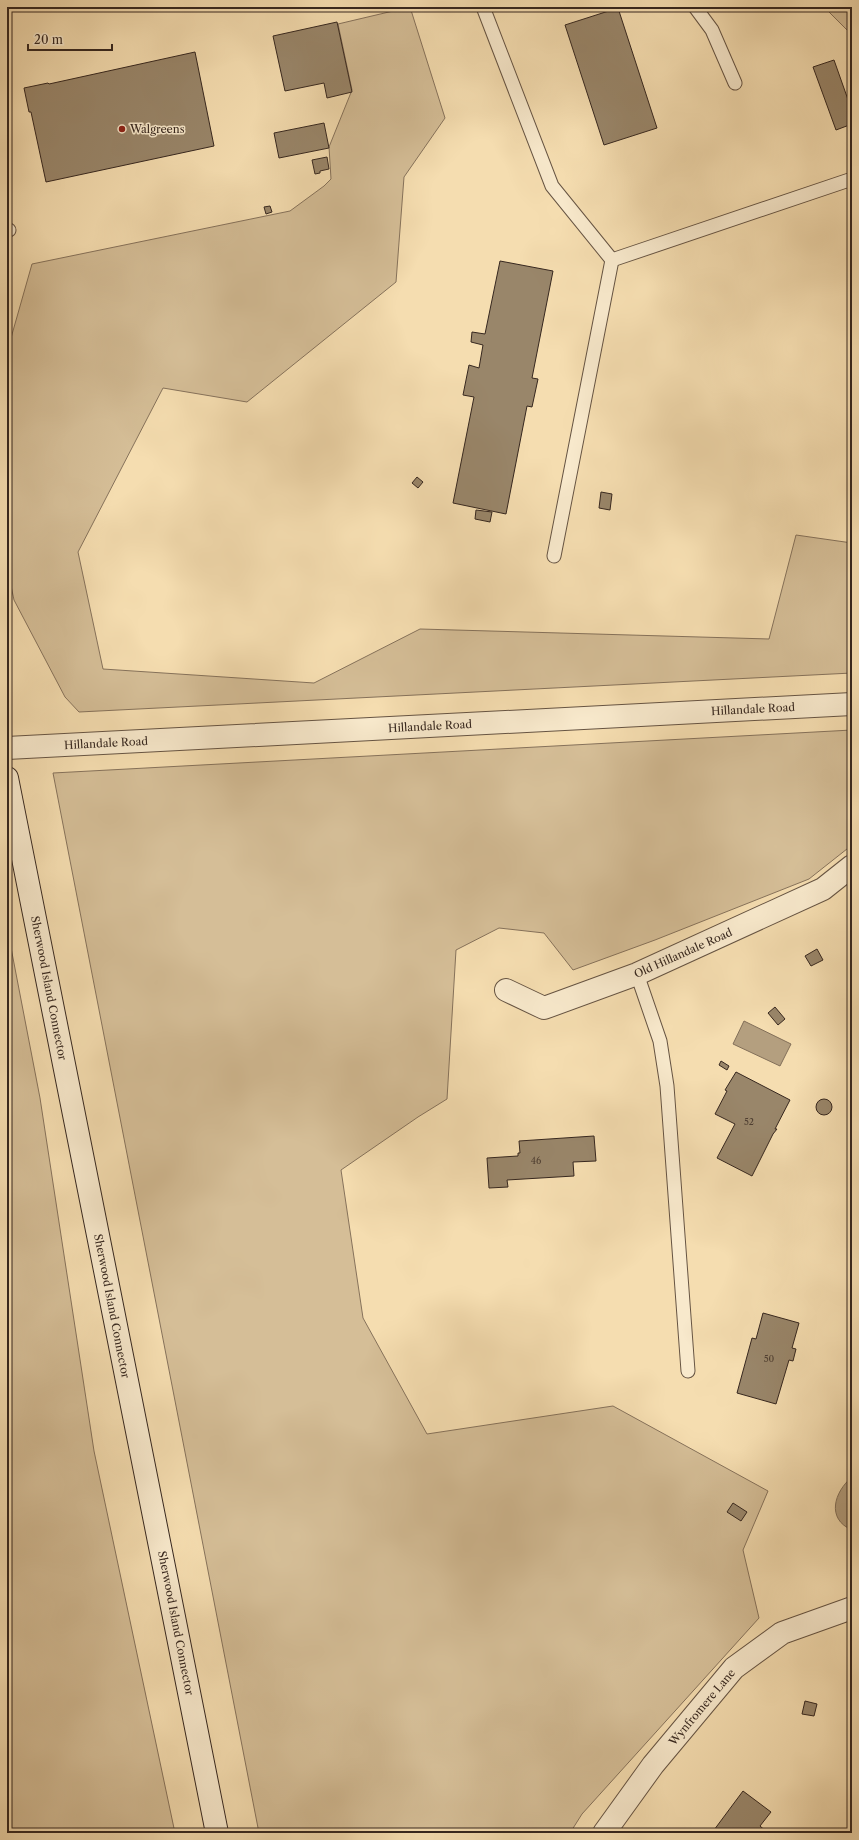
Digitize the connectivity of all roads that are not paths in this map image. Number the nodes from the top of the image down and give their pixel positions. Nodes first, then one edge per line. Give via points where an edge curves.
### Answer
1 (483, 7) edge
2 (695, 7) edge
3 (735, 83) dead end
4 (852, 179) edge
5 (612, 260) junction
6 (554, 556) dead end
7 (852, 704) edge
8 (7, 748) edge
9 (7, 778) edge
10 (852, 866) edge
11 (637, 974) junction
12 (506, 990) dead end
13 (688, 1371) dead end
14 (852, 1608) edge
15 (218, 1833) edge
16 (604, 1833) edge

1 - 5 lane via 552,186
2 - 3 lane via 712,30
4 - 5 lane
5 - 6 lane
7 - 8 street, Hillandale Road
9 - 15 street, Sherwood Island Connector
10 - 11 street, Old Hillandale Road via 823,890
11 - 12 street, Old Hillandale Road via 544,1008
11 - 13 lane via 660,1041 667,1086
14 - 16 street, Wynfromere Lane via 782,1633 734,1668 653,1765

